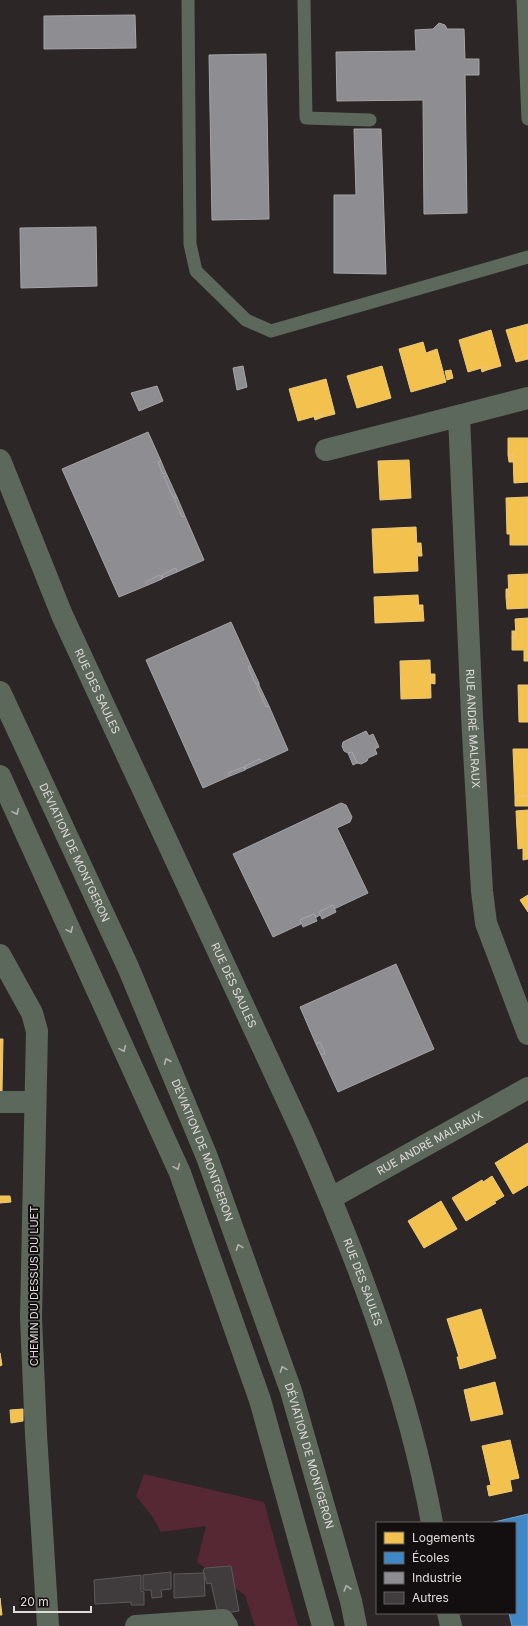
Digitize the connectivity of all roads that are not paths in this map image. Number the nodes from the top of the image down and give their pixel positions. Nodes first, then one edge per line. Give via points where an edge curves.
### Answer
1 (188, 0) edge
2 (304, 0) edge
3 (523, 0) edge
4 (528, 119) edge
5 (370, 120) dead end
6 (528, 257) edge
7 (528, 398) edge
8 (459, 416) junction
9 (326, 450) dead end
10 (0, 460) edge
11 (0, 692) edge
12 (0, 776) edge
13 (0, 955) edge
14 (528, 1034) edge
15 (528, 1088) edge
16 (0, 1102) edge
17 (35, 1102) junction
18 (330, 1198) junction
19 (432, 1522) edge
20 (448, 1614) edge
21 (48, 1626) edge
22 (136, 1626) edge
23 (227, 1626) edge
24 (323, 1626) edge
25 (356, 1626) edge
26 (451, 1626) edge

1 - 6 lane via 190,244 196,271 246,320 271,331
2 - 5 lane via 306,118
3 - 4 lane
7 - 8 street
8 - 9 street
8 - 14 street, RUE ANDRÉ MALRAUX via 482,891 486,923
10 - 18 street, RUE DES SAULES via 62,615 302,1132
25 -> 11 main road, DÉVIATION DE MONTGERON via 291,1391 207,1157 128,967
12 -> 24 main road via 180,1173 260,1400
13 - 17 street, CHEMIN DU DESSUS DU LUET via 32,1013 37,1031
15 - 18 street, RUE ANDRÉ MALRAUX
16 - 17 street
17 - 21 street, CHEMIN DU DESSUS DU LUET via 31,1318
18 - 19 street, RUE DES SAULES via 385,1344 423,1476
20 - 26 street
22 - 23 street via 223,1620

